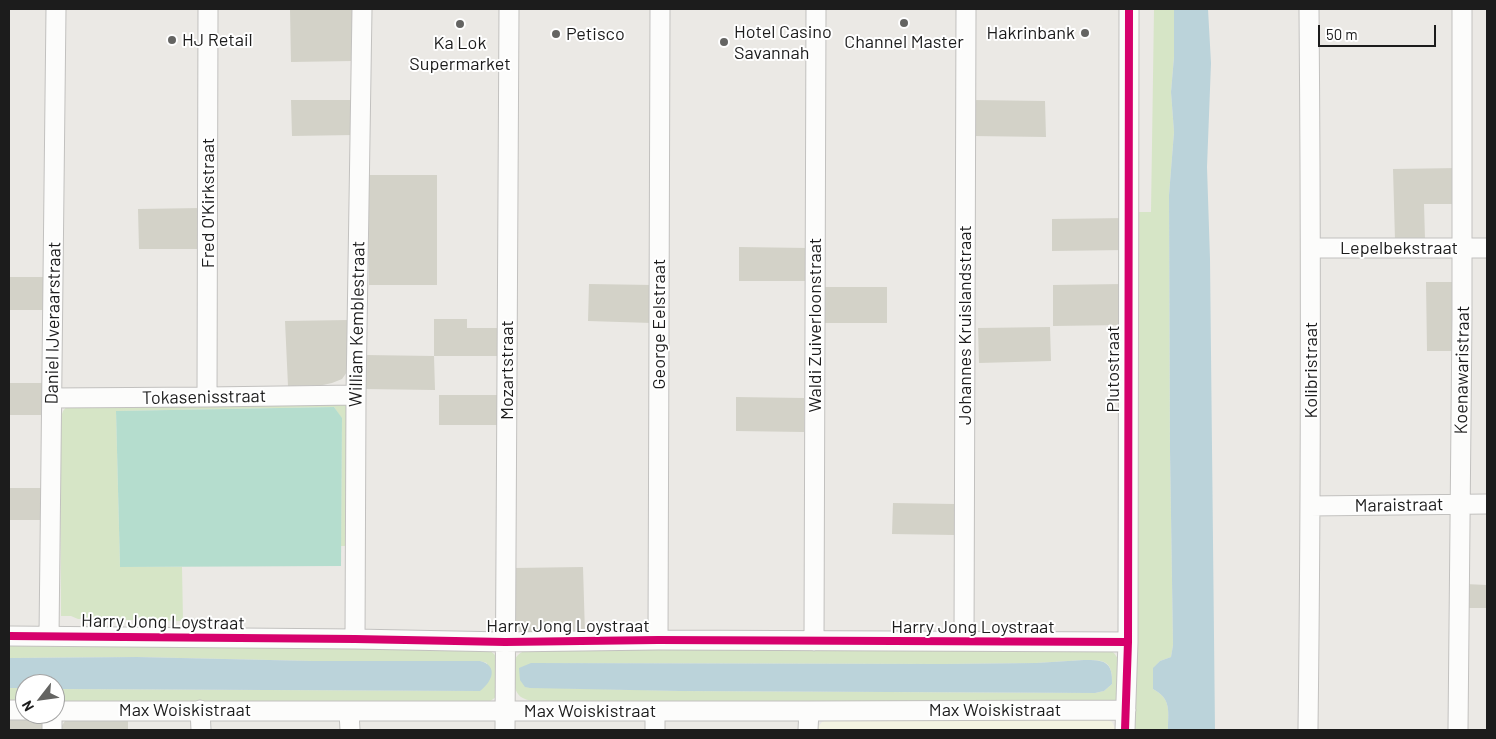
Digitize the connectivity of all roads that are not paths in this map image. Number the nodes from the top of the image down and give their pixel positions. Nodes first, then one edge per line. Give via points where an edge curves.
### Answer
1 (56, 9) edge
2 (208, 9) edge
3 (362, 9) edge
4 (509, 9) edge
5 (660, 9) edge
6 (816, 9) edge
7 (966, 9) edge
8 (1129, 9) edge
9 (1309, 9) edge
10 (1462, 9) edge
11 (1311, 248) junction
12 (1462, 248) junction
13 (1487, 248) edge
14 (356, 395) junction
15 (52, 398) junction
16 (207, 398) junction
17 (1460, 504) junction
18 (1487, 504) edge
19 (1310, 506) junction
20 (9, 636) edge
21 (49, 636) junction
22 (355, 639) junction
23 (658, 640) junction
24 (814, 641) junction
25 (964, 641) junction
26 (505, 642) junction
27 (1128, 642) junction
28 (65, 710) edge
29 (200, 710) junction
30 (1126, 710) junction
31 (506, 711) junction
32 (655, 711) junction
33 (809, 711) junction
34 (350, 721) edge
35 (201, 730) edge
36 (506, 730) edge
37 (655, 730) edge
38 (808, 730) edge
39 (1125, 730) edge
40 (1308, 730) edge
41 (1458, 730) edge

1 - 15 street, Daniel IJveraarstraat
2 - 16 street, Fred O'Kirkstraat
3 - 14 street, William Kemblestraat
4 - 26 street, Mozartstraat
5 - 23 street, George Eelstraat
6 - 24 street, Waldi Zuiverloonstraat
7 - 25 street, Johannes Kruislandstraat
8 - 27 street, Plutostraat
9 - 11 street, Kolibristraat
10 - 12 street, Koenawaristraat
11 - 12 street, Lepelbekstraat
11 - 19 street, Kolibristraat
12 - 13 street, Lepelbekstraat
12 - 17 street, Koenawaristraat
14 - 16 street, Tokasenisstraat
14 - 22 street, William Kemblestraat
15 - 16 street, Tokasenisstraat
15 - 21 street, Daniel IJveraarstraat
17 - 18 street, Maraistraat
17 - 19 street, Maraistraat
17 - 41 street, Koenawaristraat
19 - 40 street, Kolibristraat
20 - 21 street, Harry Jong Loystraat
21 - 22 street, Harry Jong Loystraat
22 - 26 street, Harry Jong Loystraat
23 - 24 street, Harry Jong Loystraat
23 - 26 street, Harry Jong Loystraat
24 - 25 street, Harry Jong Loystraat
25 - 27 street, Harry Jong Loystraat
26 - 31 street, Mozartstraat
27 - 30 street, Plutostraat
28 - 29 street, Max Woiskistraat
29 - 34 street, Max Woiskistraat
29 - 35 street
30 - 33 street, Max Woiskistraat
30 - 39 street, Plutostraat
31 - 32 street, Max Woiskistraat
31 - 34 street, Max Woiskistraat
31 - 36 street, Mozartstraat
32 - 33 street, Max Woiskistraat
32 - 37 street
33 - 38 street

